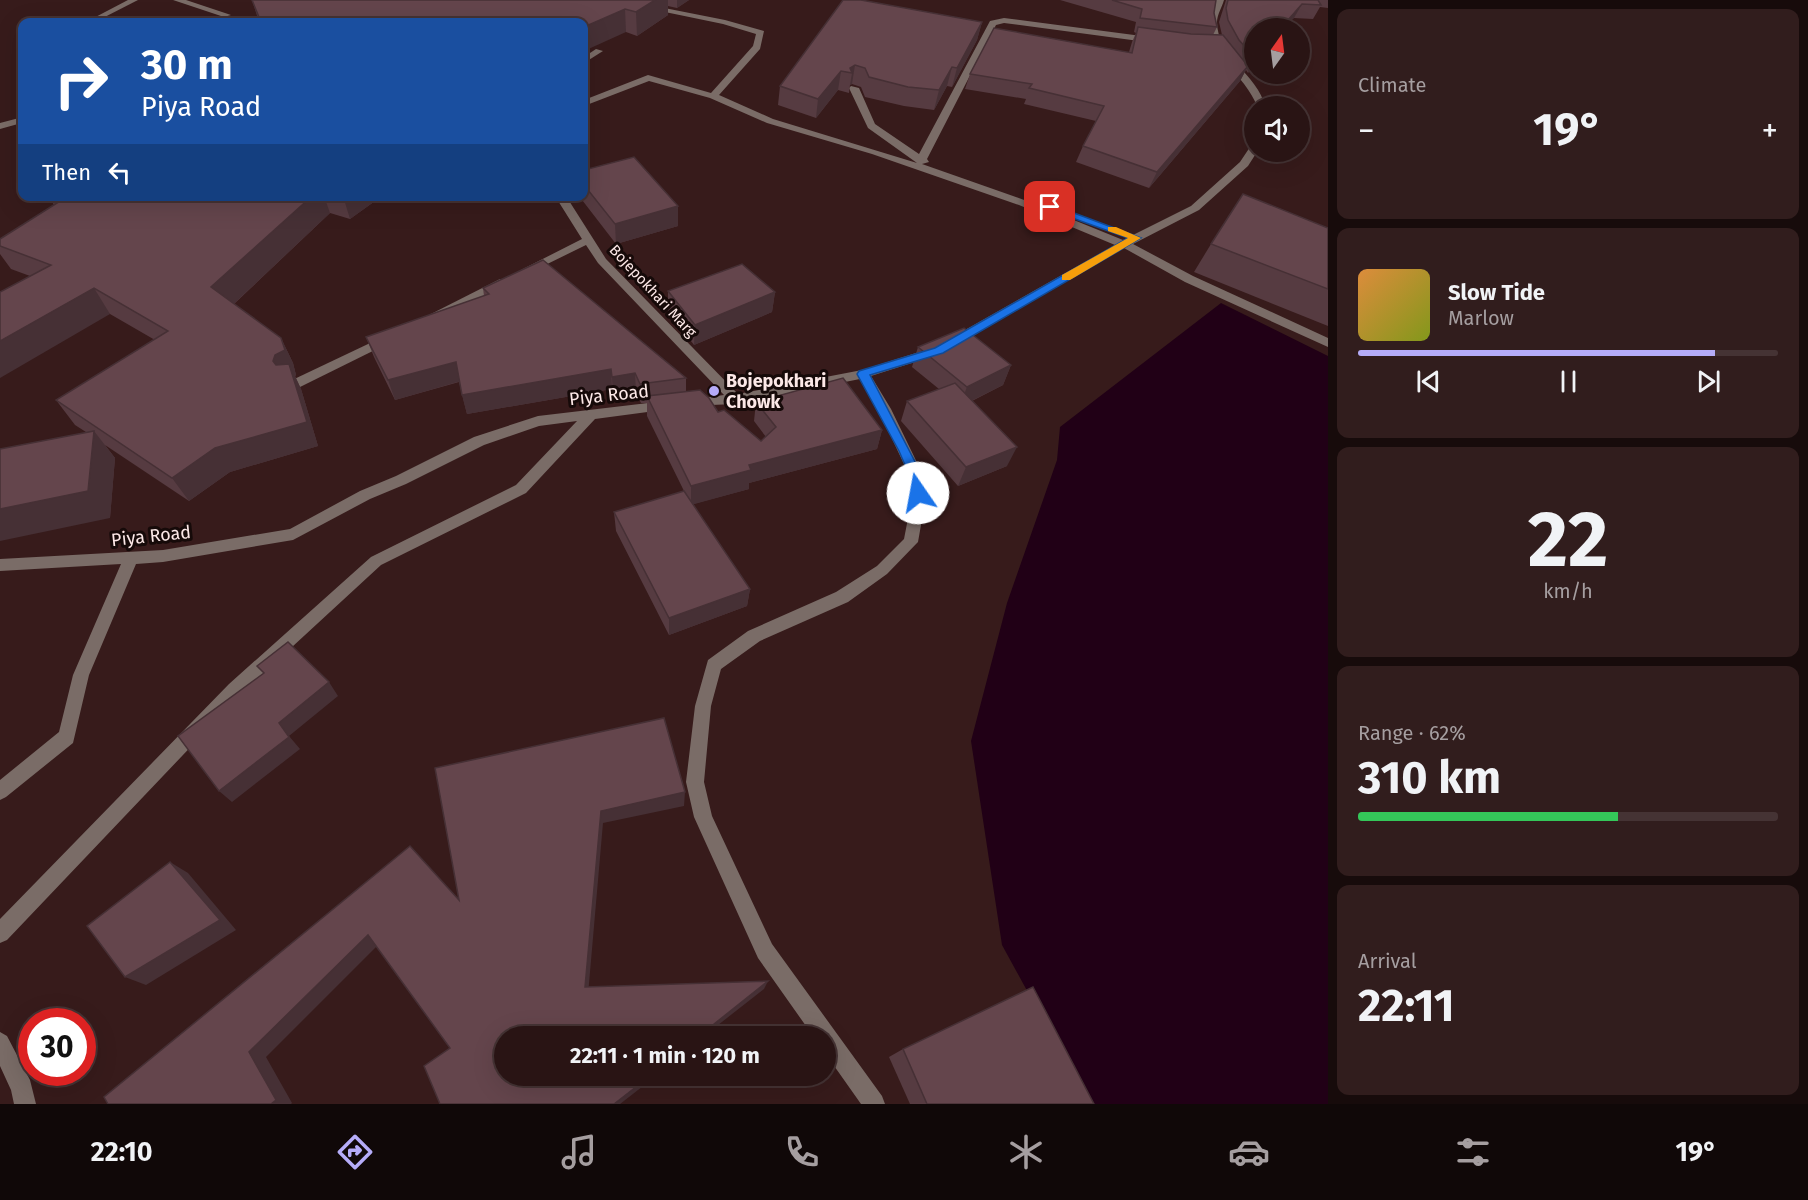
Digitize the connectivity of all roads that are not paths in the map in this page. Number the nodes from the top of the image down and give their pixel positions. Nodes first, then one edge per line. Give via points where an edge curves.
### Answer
1 (134, 0) edge
2 (177, 0) edge
3 (611, 0) edge
4 (1220, 0) edge
5 (631, 2) edge
6 (227, 15) dead end
7 (98, 18) edge
8 (1161, 41) edge
9 (1208, 45) edge
10 (1219, 46) junction
11 (599, 51) edge
12 (588, 58) edge
13 (854, 88) edge
14 (713, 96) junction
15 (1259, 96) edge
16 (588, 101) edge
17 (18, 121) edge
18 (0, 126) edge
19 (921, 161) junction
20 (1245, 162) edge
21 (563, 201) edge
22 (588, 240) junction
23 (1130, 241) junction
24 (421, 322) edge
25 (400, 333) edge
26 (1328, 343) edge
27 (863, 374) junction
28 (293, 386) edge
29 (735, 399) junction
30 (592, 414) junction
31 (131, 558) junction
32 (0, 565) edge
33 (0, 790) edge
34 (0, 933) edge
35 (0, 1043) edge
36 (25, 1104) edge
37 (874, 1104) edge

1 - 7 street
2 - 6 street
3 - 5 street
4 - 10 street via 1212,24
5 - 14 street via 761,33 758,47
8 - 19 street via 1004,20 993,23
9 - 10 street
10 - 15 street
11 - 12 street
13 - 19 street via 871,126
14 - 16 street via 648,78
14 - 23 street via 770,121 876,152
17 - 18 street
19 - 23 street
20 - 23 street, Piya Road via 1195,208
21 - 22 street, Bojepokhari Marg
22 - 24 street
22 - 29 street, Bojepokhari Marg via 602,261
23 - 26 street via 1189,279
23 - 27 street, Piya Road via 939,350
25 - 28 street
27 - 29 street, Piya Road
27 - 37 street via 918,479 911,542 882,570 842,597 754,636 714,665 703,706 695,782 703,817 765,951
29 - 30 street, Piya Road
30 - 31 street, Piya Road via 538,421 479,441 293,534
30 - 34 street via 521,489 376,561 235,689
31 - 32 street, Piya Road
31 - 33 street via 81,675 67,737
35 - 36 street via 22,1088

